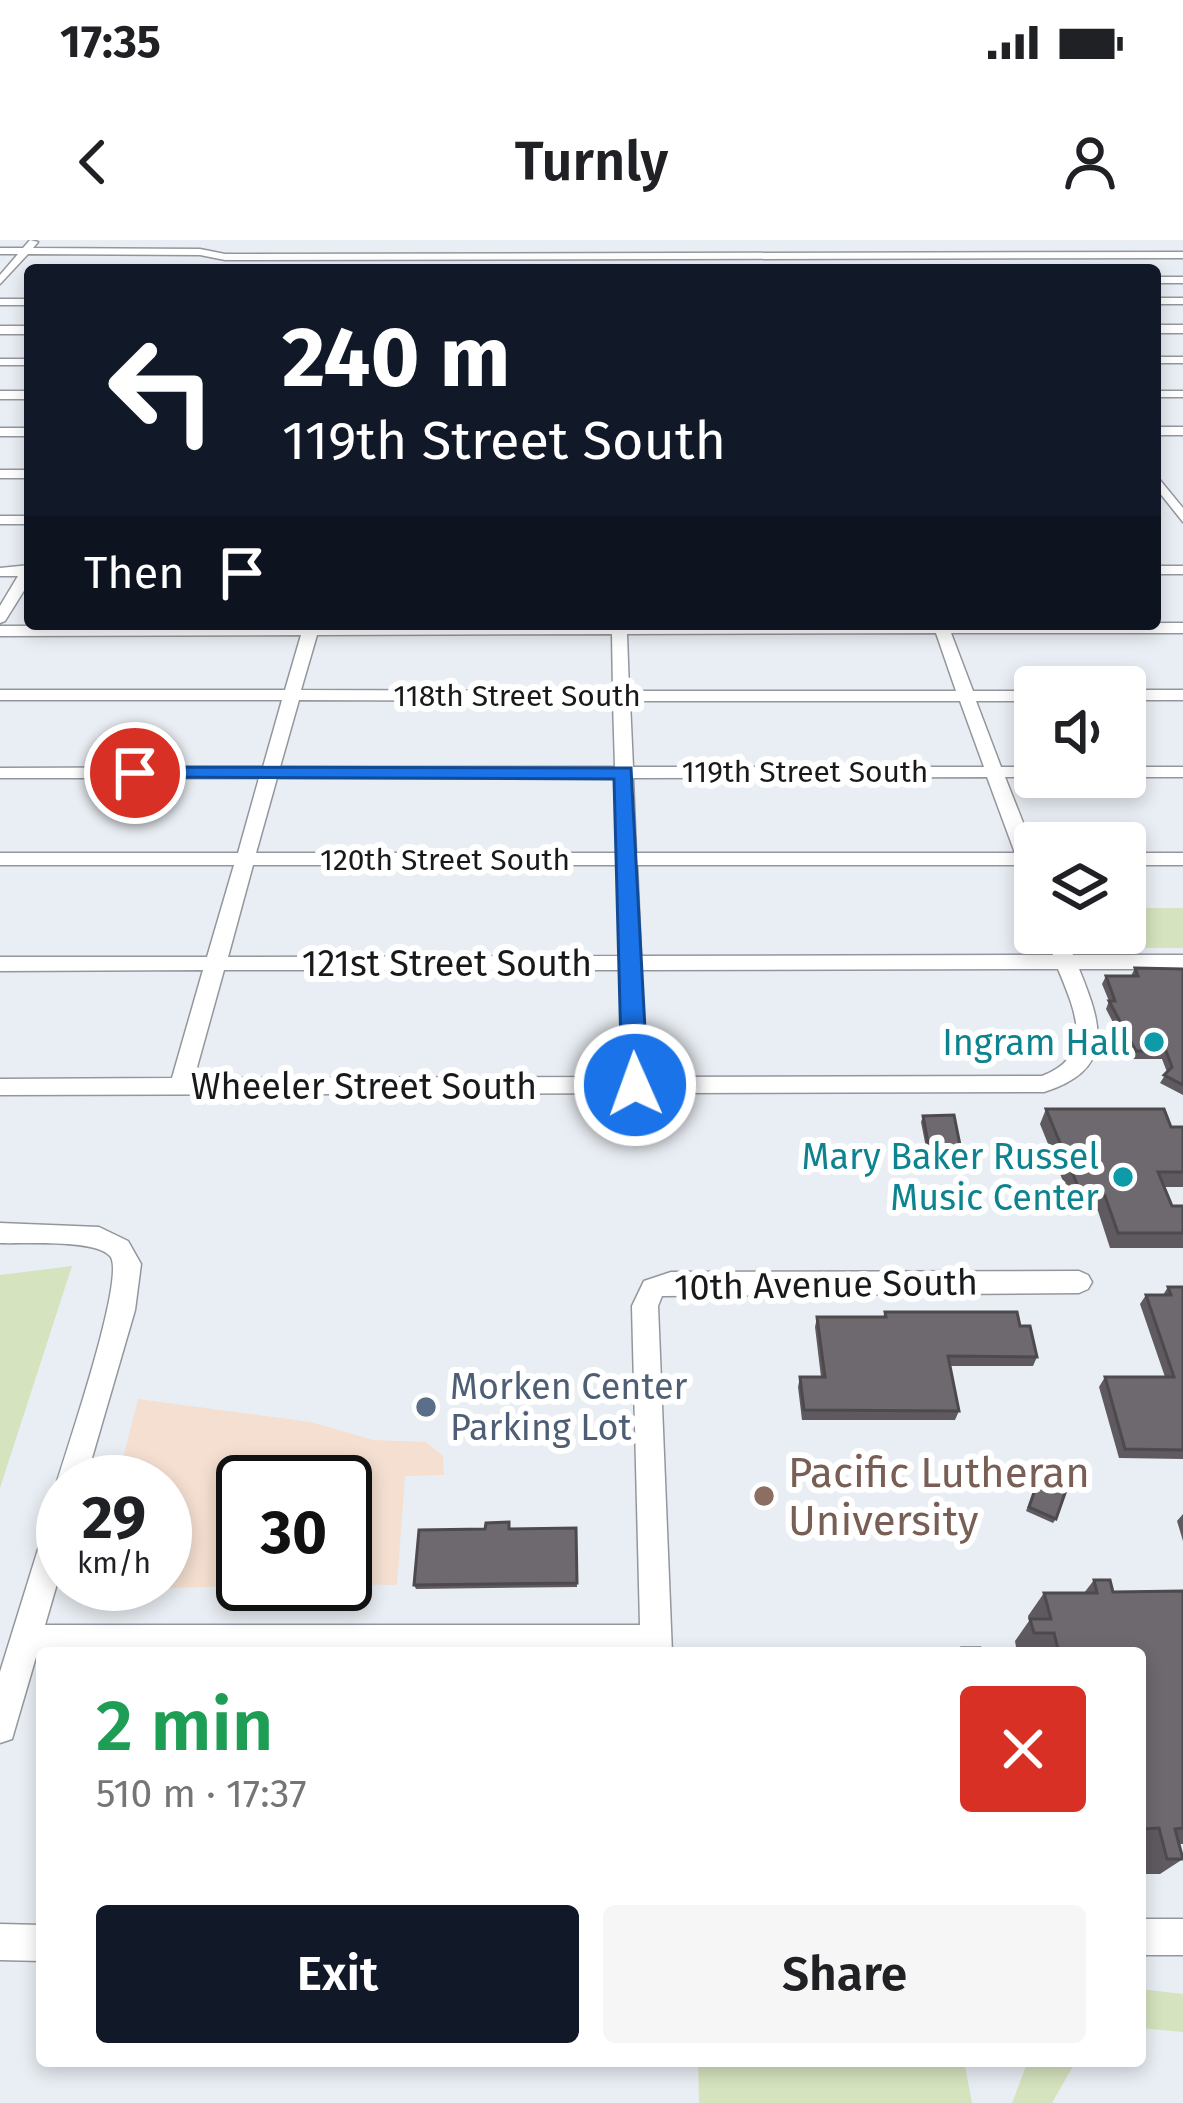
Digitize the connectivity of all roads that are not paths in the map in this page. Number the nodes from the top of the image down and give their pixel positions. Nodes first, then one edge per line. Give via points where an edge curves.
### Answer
1 (470, 243) dead end
2 (991, 243) dead end
3 (643, 244) dead end
4 (31, 246) edge
5 (0, 251) edge
6 (1183, 255) edge
7 (1000, 256) junction
8 (225, 257) junction
9 (468, 257) junction
10 (804, 257) junction
11 (217, 264) edge
12 (645, 264) edge
13 (807, 264) edge
14 (1006, 264) edge
15 (6, 277) edge
16 (1161, 477) edge
17 (1183, 518) edge
18 (24, 579) edge
19 (0, 618) edge
20 (78, 630) edge
21 (311, 630) edge
22 (619, 630) edge
23 (942, 630) edge
24 (0, 631) edge
25 (0, 695) edge
26 (292, 695) junction
27 (966, 695) junction
28 (1014, 695) edge
29 (1146, 695) edge
30 (1183, 695) edge
31 (622, 696) junction
32 (624, 772) junction
33 (994, 772) junction
34 (1014, 772) edge
35 (1146, 772) edge
36 (1183, 772) edge
37 (0, 773) edge
38 (270, 773) junction
39 (1015, 822) edge
40 (0, 859) edge
41 (627, 859) junction
42 (1014, 859) edge
43 (1146, 859) edge
44 (1183, 859) edge
45 (245, 861) junction
46 (1061, 954) edge
47 (216, 962) junction
48 (1064, 962) junction
49 (1183, 962) edge
50 (631, 963) junction
51 (0, 964) edge
52 (635, 1085) junction
53 (181, 1086) junction
54 (0, 1087) edge
55 (0, 1233) edge
56 (1078, 1282) dead end
57 (79, 1455) edge
58 (36, 1603) edge
59 (25, 1640) junction
60 (656, 1647) edge
61 (0, 1727) edge
62 (1146, 1937) edge
63 (1183, 1937) edge
64 (0, 1942) edge
65 (36, 1942) edge

1 - 9 street
2 - 7 street
3 - 12 street
4 - 5 street
4 - 8 street
4 - 15 street
6 - 7 street
7 - 10 street
7 - 14 street
8 - 9 street
8 - 11 street
9 - 12 street
10 - 12 street
10 - 13 street
16 - 17 street
18 - 19 street
20 - 24 street
21 - 26 street
22 - 31 street
23 - 27 street
25 - 26 street, 118th Street South
26 - 31 street, 118th Street South
26 - 38 street
27 - 28 street, 118th Street South
27 - 31 street, 118th Street South
27 - 33 street
29 - 30 street
31 - 32 street
32 - 33 street, 119th Street South
32 - 38 street, 119th Street South
32 - 41 street
33 - 34 street, 119th Street South
33 - 39 street
35 - 36 street
37 - 38 street, 119th Street South
38 - 45 street
40 - 45 street, 120th Street South
41 - 42 street, 120th Street South
41 - 45 street, 120th Street South
41 - 50 street
43 - 44 street
45 - 47 street
46 - 48 street
47 - 50 street, 121st Street South
47 - 51 street, 121st Street South
47 - 53 street
48 - 49 street, 121st Street South
48 - 50 street, 121st Street South
48 - 52 street, Wheeler Street South via 1090,1040 1083,1066 1066,1079
50 - 52 street
52 - 53 street, Wheeler Street South
53 - 54 street, Wheeler Street South
55 - 57 street via 112,1242 128,1264
56 - 60 street, 10th Avenue South via 653,1288 645,1306
58 - 59 street
59 - 60 street
59 - 61 street
62 - 63 street
64 - 65 street

